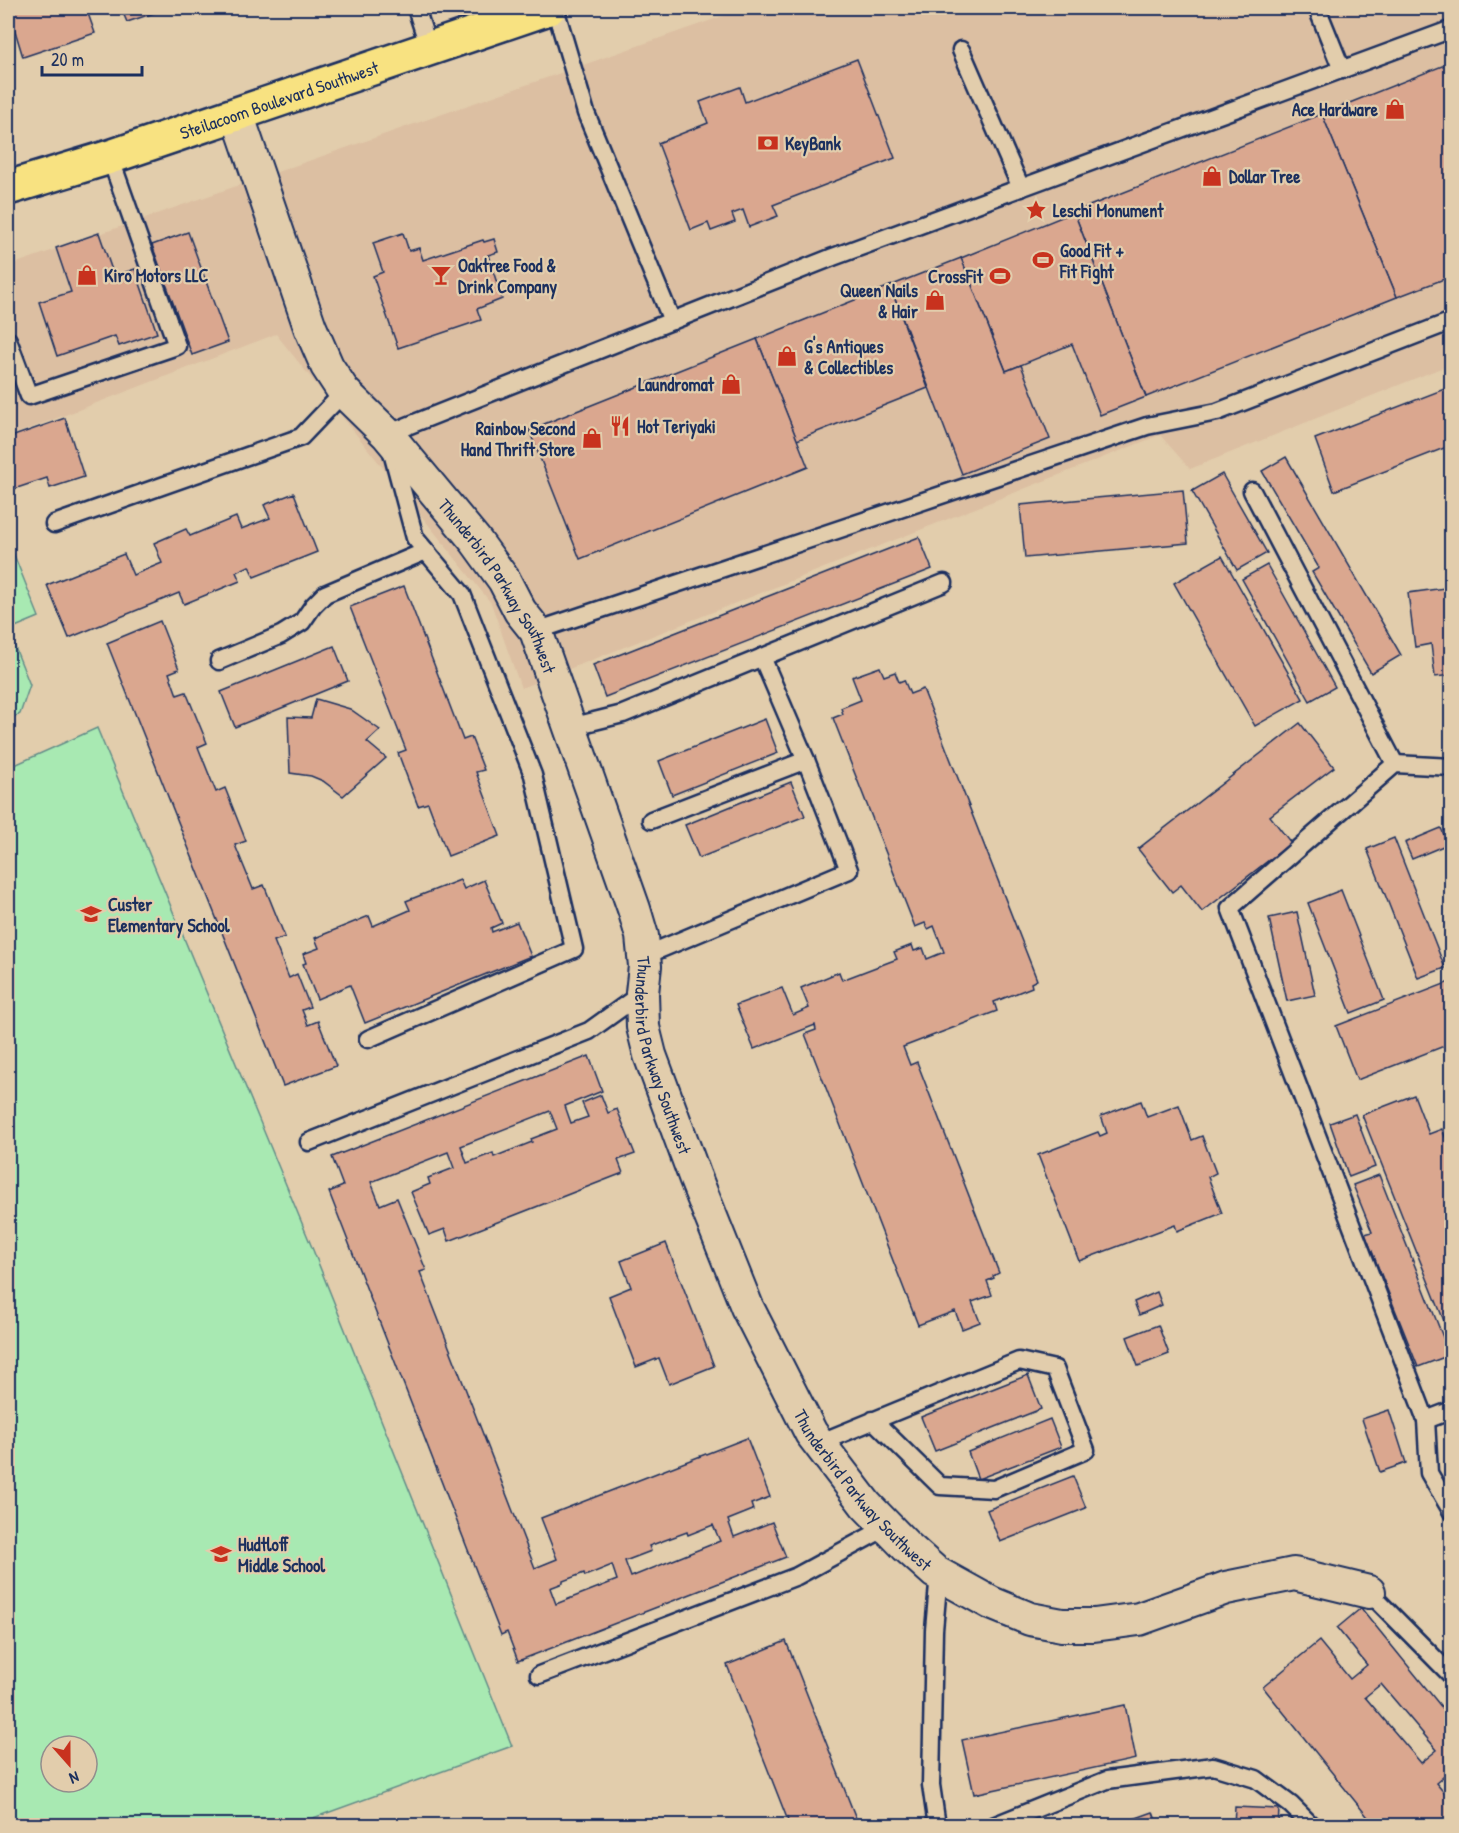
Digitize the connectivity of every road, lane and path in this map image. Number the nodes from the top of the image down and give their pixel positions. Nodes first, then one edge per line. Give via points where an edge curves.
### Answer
1 (416, 8) edge
2 (549, 8) edge
3 (555, 8) edge
4 (1317, 8) edge
5 (1452, 29) edge
6 (429, 48) junction
7 (961, 50) dead end
8 (1342, 70) junction
9 (237, 114) junction
10 (110, 157) junction
11 (8, 188) edge
12 (1021, 188) junction
13 (672, 321) junction
14 (1452, 321) edge
15 (8, 340) edge
16 (344, 392) junction
17 (387, 434) junction
18 (1252, 491) dead end
19 (54, 524) dead end
20 (426, 551) junction
21 (944, 583) dead end
22 (536, 631) junction
23 (762, 657) junction
24 (219, 661) dead end
25 (570, 727) junction
26 (806, 760) junction
27 (1395, 764) junction
28 (1452, 767) edge
29 (651, 820) dead end
30 (644, 956) junction
31 (642, 993) junction
32 (368, 1039) dead end
33 (309, 1142) dead end
34 (1452, 1410) edge
35 (873, 1420) junction
36 (1426, 1420) junction
37 (819, 1443) junction
38 (1452, 1512) edge
39 (887, 1527) junction
40 (939, 1574) junction
41 (1369, 1592) joint
42 (539, 1675) dead end
43 (1452, 1677) edge
44 (937, 1826) edge
45 (993, 1826) edge
46 (1312, 1826) edge

1 - 6 lane
2 - 6 main road, Steilacoom Boulevard Southwest
3 - 13 lane via 586,113
4 - 8 lane
5 - 8 lane
6 - 9 main road, Steilacoom Boulevard Southwest
7 - 12 lane
8 - 12 lane
9 - 10 main road, Steilacoom Boulevard Southwest
9 - 16 street, Thunderbird Parkway Southwest via 310,327 327,366
10 - 11 main road, Steilacoom Boulevard Southwest
10 - 15 lane via 177,345 29,396
12 - 13 lane
13 - 17 lane
14 - 22 lane via 1217,412 1147,426
16 - 17 street, Thunderbird Parkway Southwest
16 - 19 lane via 301,437
17 - 20 lane via 415,538
17 - 22 street, Thunderbird Parkway Southwest via 475,540
18 - 27 lane
20 - 24 lane via 325,594 302,622
20 - 32 lane via 462,594 533,775 574,949
21 - 23 lane
22 - 25 street, Thunderbird Parkway Southwest
23 - 25 lane via 623,714
23 - 26 lane
25 - 30 street, Thunderbird Parkway Southwest via 634,909
26 - 29 lane
26 - 30 lane via 849,870
27 - 28 lane
27 - 36 lane via 1230,908
30 - 31 street, Thunderbird Parkway Southwest
31 - 33 lane via 589,1031
31 - 37 street, Thunderbird Parkway Southwest via 643,1027 650,1055 695,1177 747,1307
34 - 36 lane
35 - 35 lane via 1019,1361 1055,1369 1086,1450 994,1490 940,1486
35 - 37 lane
36 - 38 lane via 1429,1473
37 - 39 street, Thunderbird Parkway Southwest
39 - 40 street, Thunderbird Parkway Southwest
39 - 42 lane via 797,1576
40 - 41 street, Thunderbird Parkway Southwest via 991,1603 1030,1619 1062,1625 1094,1626 1139,1618 1226,1588 1294,1575
40 - 44 lane via 931,1785
41 - 43 lane
45 - 46 lane via 1107,1780 1213,1767 1256,1779

